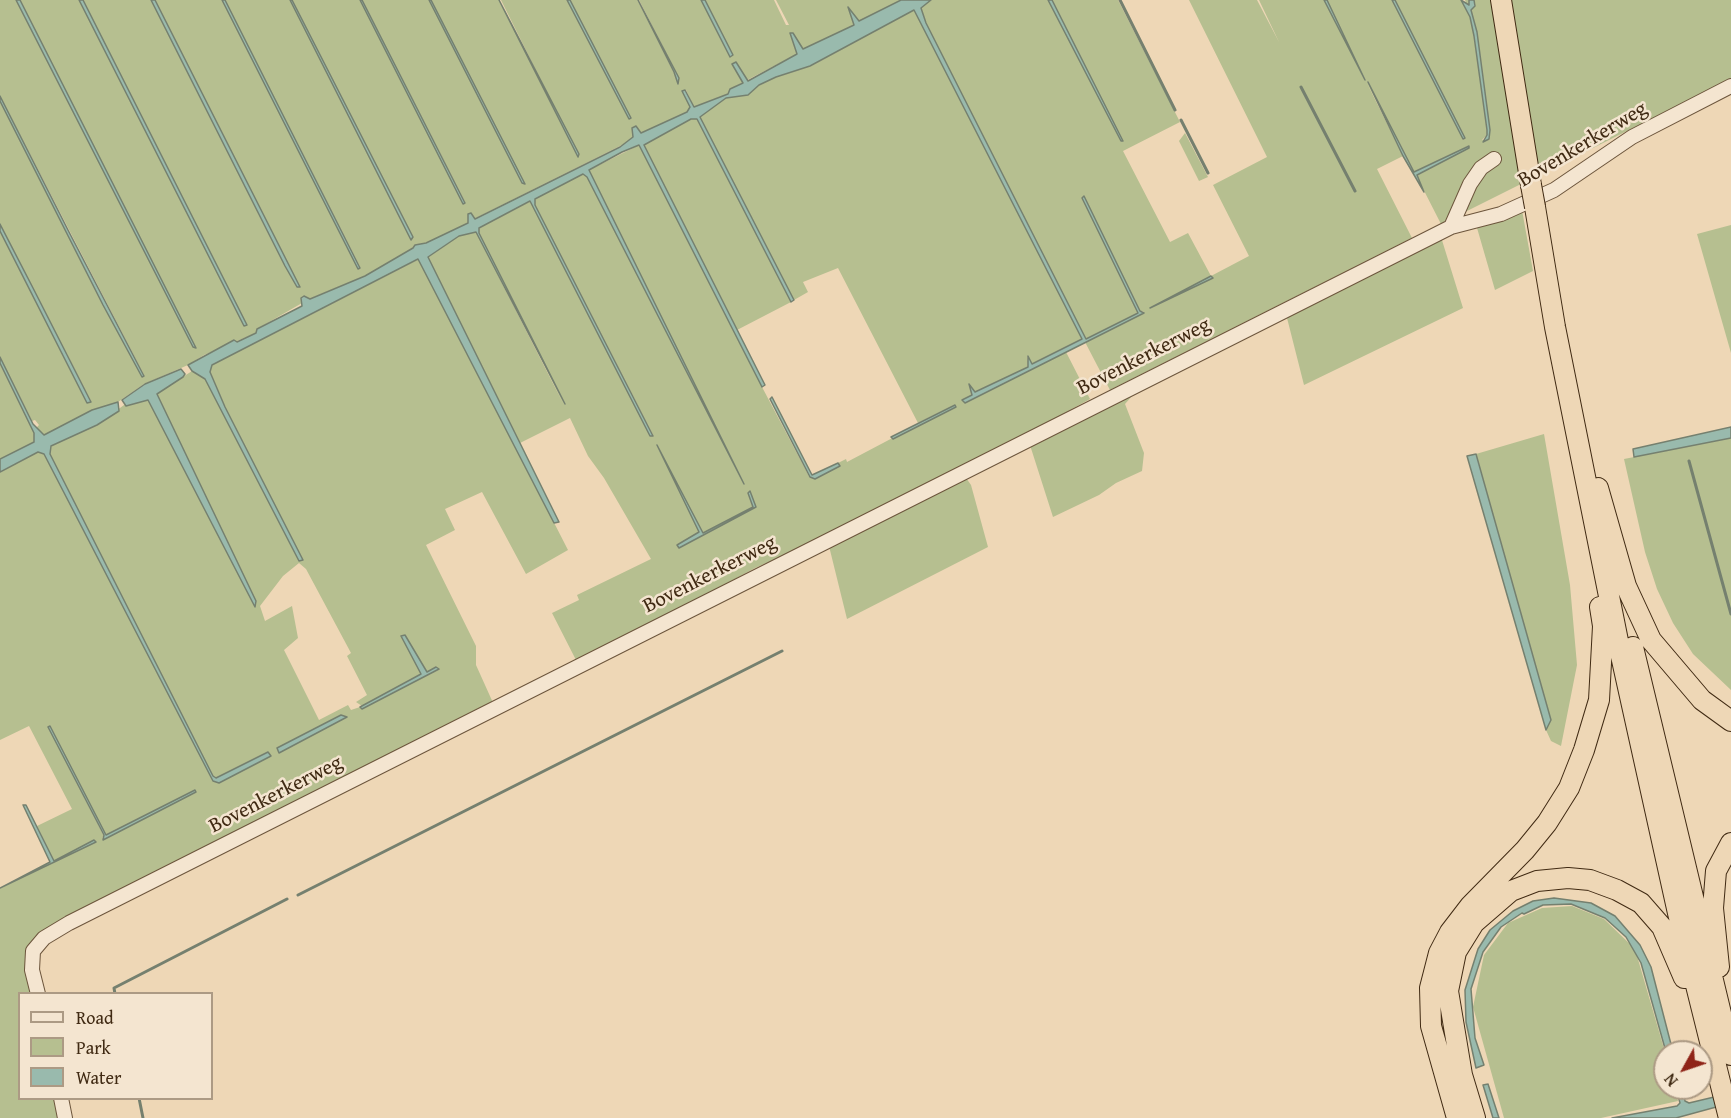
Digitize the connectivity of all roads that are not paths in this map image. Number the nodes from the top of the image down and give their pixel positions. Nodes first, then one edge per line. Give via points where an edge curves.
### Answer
1 (1501, 0) edge
2 (1509, 0) edge
3 (1731, 86) edge
4 (1494, 159) dead end
5 (1536, 183) junction
6 (1451, 227) junction
7 (1592, 486) junction
8 (1731, 721) edge
9 (1731, 843) edge
10 (38, 992) edge
11 (1724, 1026) junction
12 (1731, 1055) edge
13 (1720, 1082) junction
14 (61, 1100) edge
15 (1457, 1116) edge
16 (65, 1118) edge
17 (1475, 1118) edge
18 (1729, 1118) edge

1 - 5 highway
2 - 5 highway
3 - 6 street, Bovenkerkerweg via 1632,137 1554,190 1500,214
4 - 6 street, Bovenkerkerweg via 1481,168 1470,184
5 - 7 highway
6 - 10 street, Bovenkerkerweg via 69,923 44,938 33,951 32,970
7 - 8 highway via 1626,586 1651,640 1702,700
7 - 11 highway
7 - 13 highway via 1678,912
7 - 15 highway via 1592,552 1603,626 1599,700 1584,750 1569,788 1547,824 1450,932 1439,953 1430,988 1431,1026
9 - 11 highway via 1716,871 1713,909
11 - 12 highway
13 - 17 highway via 1699,1030 1683,974 1662,927 1641,903 1590,880 1537,881 1511,891 1494,905 1474,923 1456,952 1448,991 1462,1075
13 - 18 highway
14 - 16 street

